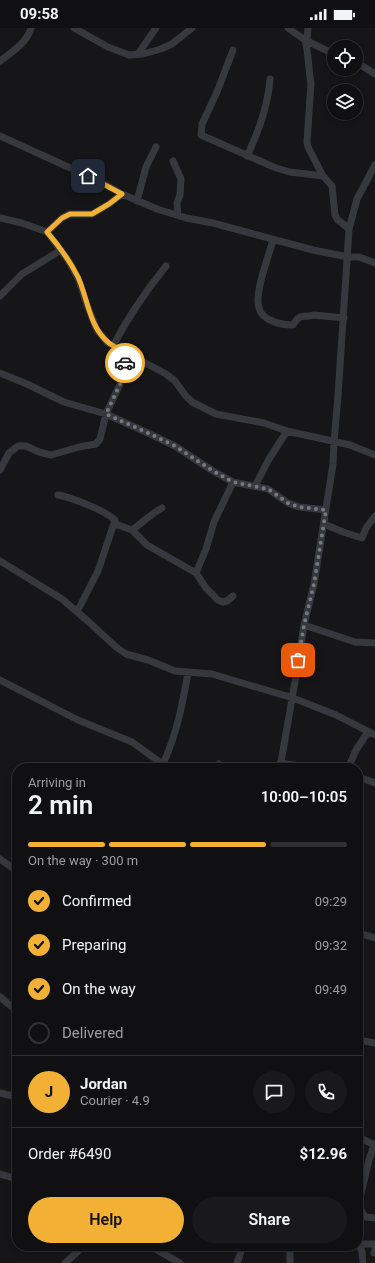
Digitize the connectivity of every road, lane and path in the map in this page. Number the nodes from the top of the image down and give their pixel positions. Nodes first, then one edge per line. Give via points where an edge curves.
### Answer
1 (31, 28) edge
2 (74, 28) edge
3 (156, 28) edge
4 (192, 28) edge
5 (288, 28) edge
6 (308, 28) edge
7 (306, 41) junction
8 (233, 50) dead end
9 (327, 51) edge
10 (138, 54) junction
11 (0, 60) edge
12 (363, 66) edge
13 (375, 74) edge
14 (270, 79) dead end
15 (0, 136) edge
16 (156, 147) dead end
17 (247, 156) junction
18 (173, 161) dead end
19 (375, 165) edge
20 (323, 176) junction
21 (122, 194) junction
22 (137, 201) junction
23 (178, 215) junction
24 (0, 218) edge
25 (349, 228) junction
26 (47, 232) junction
27 (273, 239) junction
28 (61, 250) junction
29 (348, 257) junction
30 (373, 260) edge
31 (166, 266) dead end
32 (0, 296) edge
33 (344, 318) junction
34 (113, 346) junction
35 (127, 354) junction
36 (0, 374) edge
37 (106, 414) junction
38 (287, 431) junction
39 (334, 442) junction
40 (375, 455) edge
41 (0, 470) edge
42 (233, 482) junction
43 (255, 486) junction
44 (58, 495) dead end
45 (162, 508) dead end
46 (326, 510) junction
47 (375, 516) edge
48 (115, 524) junction
49 (324, 524) junction
50 (132, 530) junction
51 (0, 561) edge
52 (196, 573) junction
53 (233, 596) dead end
54 (77, 612) junction
55 (304, 625) junction
56 (375, 643) edge
57 (188, 673) junction
58 (0, 680) edge
59 (293, 698) junction
60 (368, 732) junction
61 (375, 735) edge
62 (161, 763) edge
63 (166, 763) edge
64 (281, 763) edge
65 (350, 763) edge
66 (363, 779) edge
67 (375, 783) edge
68 (0, 859) edge
69 (12, 867) edge
70 (363, 934) edge
71 (375, 938) edge
72 (0, 997) edge
73 (12, 1007) edge
74 (363, 1041) edge
75 (375, 1043) edge
76 (0, 1093) edge
77 (12, 1096) edge
78 (363, 1140) edge
79 (374, 1145) edge
80 (0, 1174) edge
81 (12, 1178) edge
82 (363, 1185) edge
83 (363, 1212) edge
84 (375, 1218) edge
85 (363, 1244) edge
86 (375, 1244) edge
87 (79, 1251) edge
88 (159, 1251) edge
89 (241, 1251) edge
90 (290, 1251) edge
91 (362, 1251) edge
92 (66, 1263) edge
93 (180, 1263) edge
94 (237, 1263) edge
95 (290, 1263) edge
96 (363, 1263) edge

1 - 11 street via 26,40
2 - 10 street via 119,52
3 - 10 street
4 - 10 street via 172,44
5 - 7 street
6 - 7 street
7 - 9 street
7 - 20 street via 312,82 307,142
8 - 17 street via 200,133
12 - 13 street
14 - 17 street via 266,106
15 - 21 street
16 - 22 street via 146,167
17 - 20 street via 284,171
18 - 23 street via 181,179
19 - 25 street via 357,199
20 - 25 street via 332,186 337,219
21 - 22 street
21 - 26 street via 92,214 70,214 62,218
22 - 23 street
23 - 27 street
24 - 26 street via 22,222
25 - 29 street
26 - 28 street
27 - 29 street
27 - 33 street via 259,288 259,309 263,315 271,321 287,325 293,325 304,315
28 - 32 street via 22,274
28 - 34 street via 78,278 97,330
29 - 30 street
29 - 33 street
31 - 34 street via 137,305
33 - 39 street
34 - 35 street
35 - 37 street via 121,382
35 - 38 street via 166,374 192,402 216,414 264,423
36 - 37 street via 64,402
37 - 41 street via 100,439 96,444 51,455 26,446 18,446 9,453
37 - 42 street via 175,446
38 - 39 street
38 - 43 street
39 - 40 street
39 - 46 street
42 - 43 street
42 - 52 street via 214,522
43 - 46 street via 268,489 288,503 299,507
44 - 48 street via 111,516
45 - 50 street
46 - 49 street
47 - 49 street via 362,538
48 - 50 street
48 - 54 street via 93,583
49 - 55 street
50 - 52 street via 147,545
51 - 54 street via 62,599
52 - 53 street via 218,600 227,601
54 - 57 street via 120,650 175,671
55 - 56 street via 355,642
55 - 59 street
57 - 59 street via 204,672
57 - 63 street via 179,721
58 - 62 street via 78,720 132,742
59 - 60 street via 336,715
59 - 64 street
60 - 61 street
60 - 65 street
66 - 67 street
68 - 69 street
70 - 71 street
72 - 73 street
74 - 75 street
76 - 77 street
78 - 79 street
79 - 82 street
80 - 81 street
83 - 84 street via 366,1217
85 - 86 street
87 - 92 street
88 - 93 street
89 - 94 street
90 - 95 street
91 - 96 street

